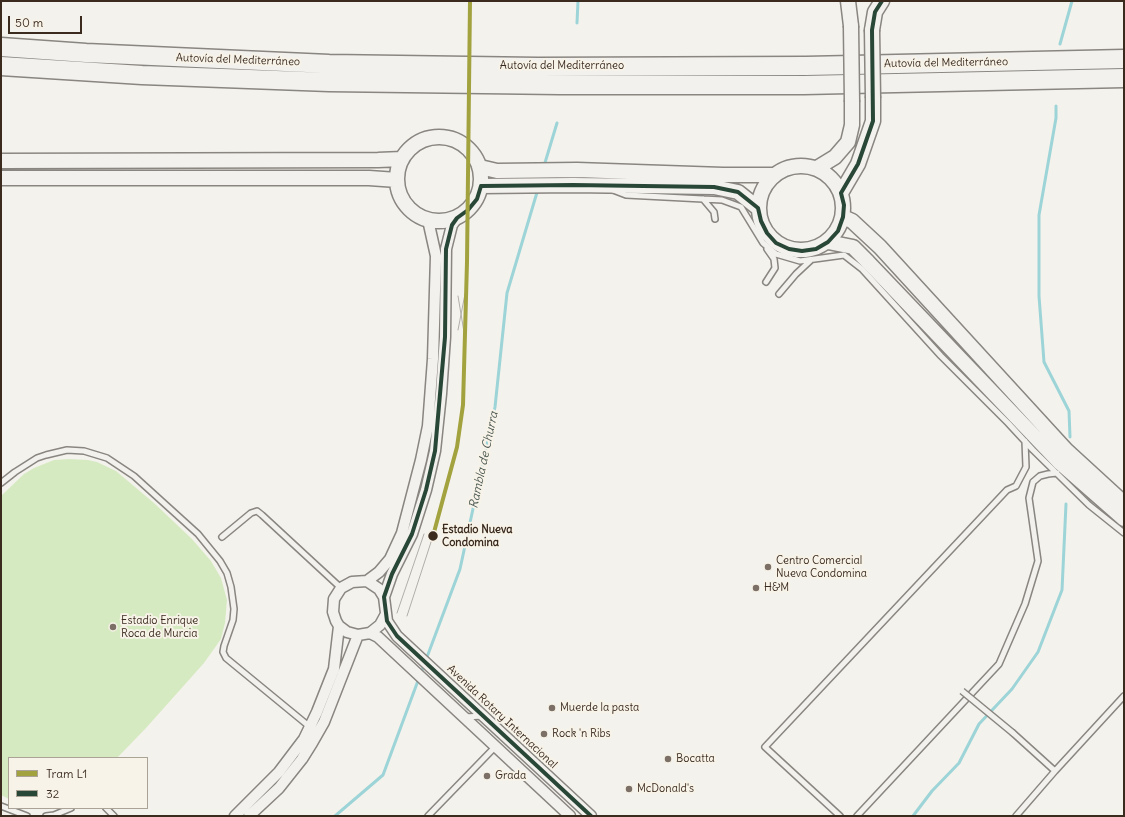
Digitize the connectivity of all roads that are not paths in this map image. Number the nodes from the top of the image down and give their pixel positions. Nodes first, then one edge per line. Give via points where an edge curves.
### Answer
1 (848, 1) edge
2 (882, 1) edge
3 (1, 47) edge
4 (1124, 59) edge
5 (1, 66) edge
6 (1124, 78) edge
7 (402, 159) junction
8 (1, 161) edge
9 (480, 167) junction
10 (817, 168) junction
11 (775, 175) junction
12 (1, 178) edge
13 (397, 180) junction
14 (481, 186) junction
15 (602, 186) junction
16 (841, 193) junction
17 (703, 199) junction
18 (758, 208) junction
19 (843, 217) junction
20 (457, 218) junction
21 (715, 219) dead end
22 (428, 220) junction
23 (828, 242) junction
24 (763, 243) junction
25 (811, 259) junction
26 (766, 282) dead end
27 (779, 294) dead end
28 (970, 369) junction
29 (1008, 423) junction
30 (1025, 441) junction
31 (1057, 473) junction
32 (1, 483) edge
33 (1124, 503) edge
34 (1124, 519) edge
35 (1124, 533) edge
36 (222, 537) dead end
37 (367, 581) junction
38 (341, 588) junction
39 (384, 597) junction
40 (386, 614) junction
41 (339, 626) junction
42 (370, 633) junction
43 (358, 635) junction
44 (962, 692) dead end
45 (1124, 696) edge
46 (484, 716) junction
47 (464, 717) junction
48 (310, 727) junction
49 (496, 746) junction
50 (1056, 771) junction
51 (9, 809) edge
52 (69, 809) edge
53 (27, 816) edge
54 (46, 816) edge
55 (235, 816) edge
56 (249, 816) edge
57 (428, 816) edge
58 (570, 816) edge
59 (590, 816) edge
60 (840, 816) edge
61 (857, 816) edge
62 (1016, 816) edge

1 - 10 street, bridge via 851,26 852,125 848,142 835,158
2 - 16 street, bridge via 875,12 872,30 873,121 858,164
3 - 4 highway, Autovía del Mediterráneo via 329,64 538,67 806,66
5 - 6 highway, Autovía del Mediterráneo via 314,82 560,85 804,85
7 - 8 street
7 - 9 street via 409,148 420,141 431,137 444,137 467,146
7 - 13 street
9 - 11 street via 496,171 577,170
9 - 14 street
10 - 11 street via 802,166
10 - 16 street via 831,178
11 - 18 street via 760,195
12 - 13 street
13 - 22 street via 399,193 406,205
14 - 15 street
14 - 20 street via 473,205
15 - 17 lane via 626,195
15 - 18 street via 714,187 738,192
16 - 19 street
17 - 21 lane via 714,212
17 - 24 lane via 722,200 741,207
18 - 23 street via 760,221 776,243 802,251 816,249
19 - 23 street via 838,231
19 - 33 street via 852,221 880,247 1066,450
20 - 22 street via 443,221
20 - 39 street via 452,225 446,249 442,394 435,451 412,534 392,574
22 - 37 street via 436,256 428,426 402,533 390,560
23 - 28 street via 853,247
24 - 25 lane via 776,254 800,261
24 - 26 lane via 774,259 775,268
25 - 27 lane
25 - 29 lane via 844,255 862,269 941,356
28 - 29 lane
28 - 34 street via 1059,462
29 - 30 lane
30 - 31 lane
30 - 60 lane via 1026,467 1016,486 1007,490 765,747
31 - 35 lane via 1089,505
31 - 61 lane via 1040,476 1033,482 1029,498 1038,560 1026,604 999,664
32 - 48 lane via 37,458 67,450 84,451 107,458 134,476 198,534 227,573 234,609 223,652 226,658
36 - 38 lane via 257,511
37 - 38 street via 352,582
37 - 39 street via 379,589
38 - 41 street via 334,599 332,612
39 - 40 street
40 - 42 street via 380,625
40 - 46 street, Avenida Rotary Internacional via 387,621 397,636
41 - 43 street
41 - 48 street via 334,669
42 - 43 street
42 - 47 street via 378,637
43 - 56 street via 327,715 312,743 279,788
44 - 50 lane, bridge
45 - 50 lane
46 - 47 lane
46 - 59 street, Avenida Rotary Internacional
47 - 49 street
48 - 55 street via 279,772
49 - 57 lane
49 - 58 street
50 - 62 lane
51 - 53 lane
52 - 54 lane

